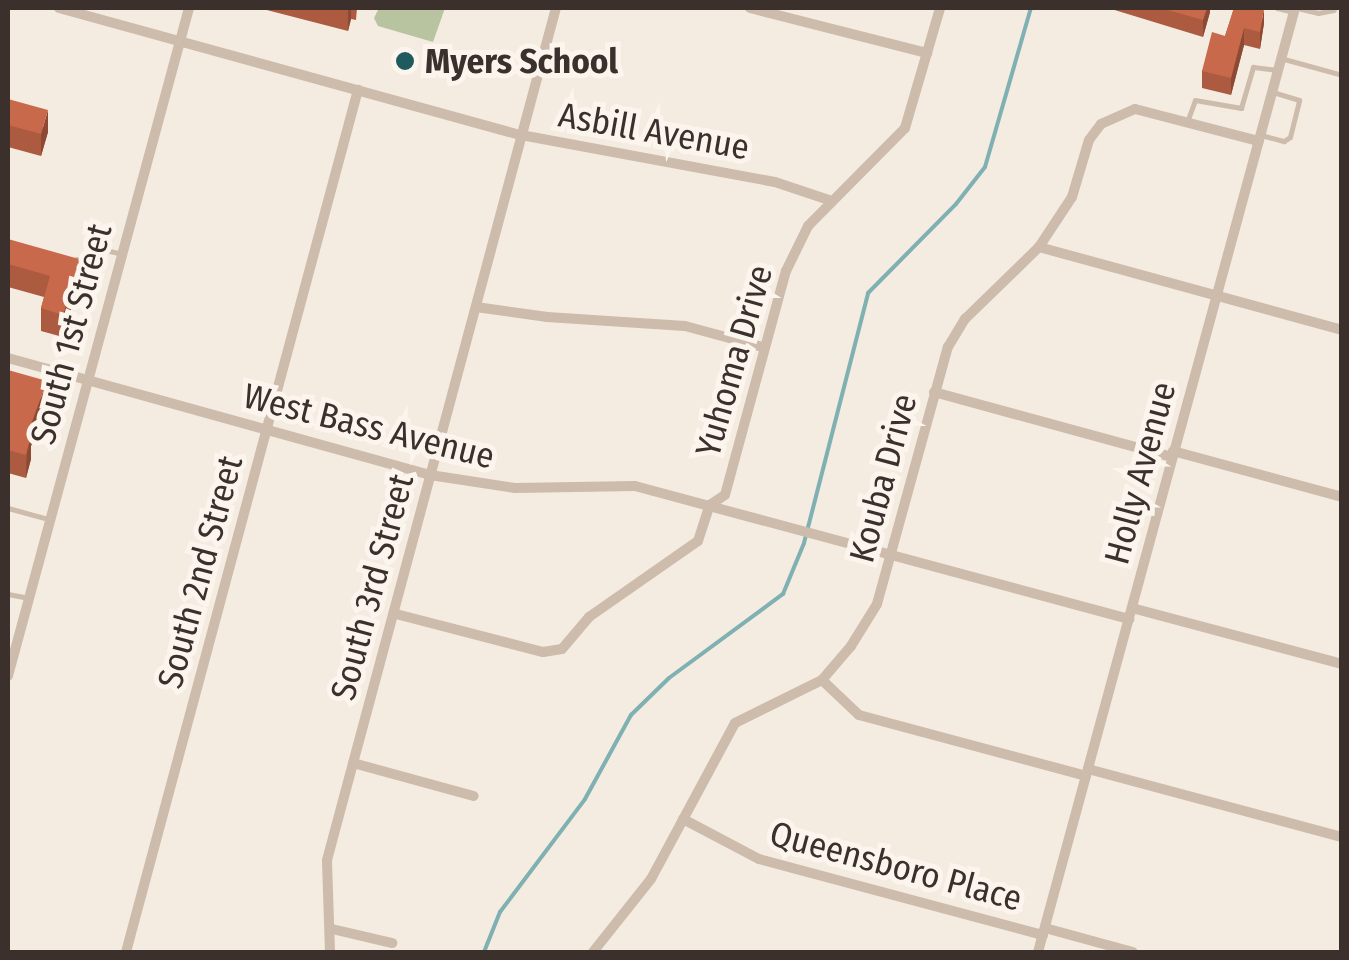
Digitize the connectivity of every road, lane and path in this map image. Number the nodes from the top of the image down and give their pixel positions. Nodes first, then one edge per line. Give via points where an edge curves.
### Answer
1 (59, 8) edge
2 (189, 8) edge
3 (556, 8) edge
4 (750, 8) edge
5 (940, 8) edge
6 (1276, 8) edge
7 (1295, 9) edge
8 (1337, 10) edge
9 (180, 41) junction
10 (927, 52) junction
11 (1279, 64) junction
12 (1342, 75) edge
13 (358, 90) junction
14 (1273, 92) junction
15 (1187, 122) junction
16 (522, 135) junction
17 (1260, 138) junction
18 (832, 202) junction
19 (1039, 247) junction
20 (122, 254) junction
21 (62, 256) edge
22 (1218, 296) junction
23 (476, 307) junction
24 (1342, 330) edge
25 (763, 347) junction
26 (8, 358) edge
27 (87, 380) junction
28 (934, 392) junction
29 (266, 431) junction
30 (1172, 454) junction
31 (430, 475) junction
32 (1342, 497) edge
33 (710, 505) junction
34 (8, 508) edge
35 (50, 520) junction
36 (890, 555) junction
37 (8, 594) edge
38 (28, 598) junction
39 (1130, 613) junction
40 (396, 614) junction
41 (1342, 664) edge
42 (8, 676) edge
43 (822, 680) junction
44 (353, 763) junction
45 (1087, 772) junction
46 (474, 796) dead end
47 (683, 819) junction
48 (1342, 837) edge
49 (332, 929) junction
50 (1044, 931) junction
51 (392, 943) dead end
52 (126, 952) edge
53 (330, 952) edge
54 (593, 952) edge
55 (1038, 952) edge
56 (1133, 952) edge

1 - 9 street, Asbill Avenue
2 - 9 street, South 1st Street
3 - 16 street, South 3rd Street
4 - 10 street
5 - 10 street, Yuhoma Drive
6 - 7 lane
7 - 8 lane
7 - 11 street, Holly Avenue
9 - 13 street, Asbill Avenue
9 - 20 street, South 1st Street
10 - 18 street, Yuhoma Drive via 905,128
11 - 12 lane
11 - 14 street, Holly Avenue
11 - 15 lane via 1256,66 1241,108 1194,100
13 - 16 street, Asbill Avenue
13 - 29 street, South 2nd Street
14 - 17 street, Holly Avenue
14 - 17 lane via 1299,100 1290,137
15 - 17 street, Kouba Drive
15 - 19 street, Kouba Drive via 1135,109 1101,124 1089,140 1072,196
16 - 18 street, Asbill Avenue via 775,182
16 - 23 street, South 3rd Street
17 - 22 street, Holly Avenue
18 - 25 street, Yuhoma Drive via 808,226 786,271
19 - 22 street
19 - 28 street, Kouba Drive via 965,318
20 - 21 lane via 106,250 97,266
20 - 27 street, South 1st Street
22 - 24 street
22 - 30 street, Holly Avenue
23 - 25 street via 685,326
23 - 31 street, South 3rd Street
25 - 33 street, Yuhoma Drive via 724,496
26 - 27 street, West Bass Avenue
27 - 29 street, West Bass Avenue
27 - 35 street, South 1st Street
28 - 30 street
28 - 36 street, Kouba Drive
29 - 31 street, West Bass Avenue
29 - 52 street, South 2nd Street
30 - 32 street
30 - 39 street, Holly Avenue
31 - 33 street, West Bass Avenue via 515,488 636,486
31 - 40 street, South 3rd Street
33 - 36 street, West Bass Avenue
33 - 40 street, Yuhoma Drive via 698,541 589,617 562,649 544,652
34 - 35 lane
35 - 38 street, South 1st Street
36 - 39 street, West Bass Avenue
36 - 43 street, Kouba Drive via 877,604
37 - 38 lane
38 - 42 street, South 1st Street
39 - 41 street, West Bass Avenue
39 - 45 street, Holly Avenue
40 - 44 street, South 3rd Street
43 - 45 street via 859,715
43 - 47 street, Kouba Drive via 735,723
44 - 46 street
44 - 49 street, South 3rd Street via 327,860
45 - 48 street
45 - 50 street, Holly Avenue
47 - 50 street, Queensboro Place via 759,859
47 - 54 street, Kouba Drive via 651,878
49 - 51 street
49 - 53 street, South 3rd Street
50 - 55 street, Holly Avenue
50 - 56 street, Queensboro Place

